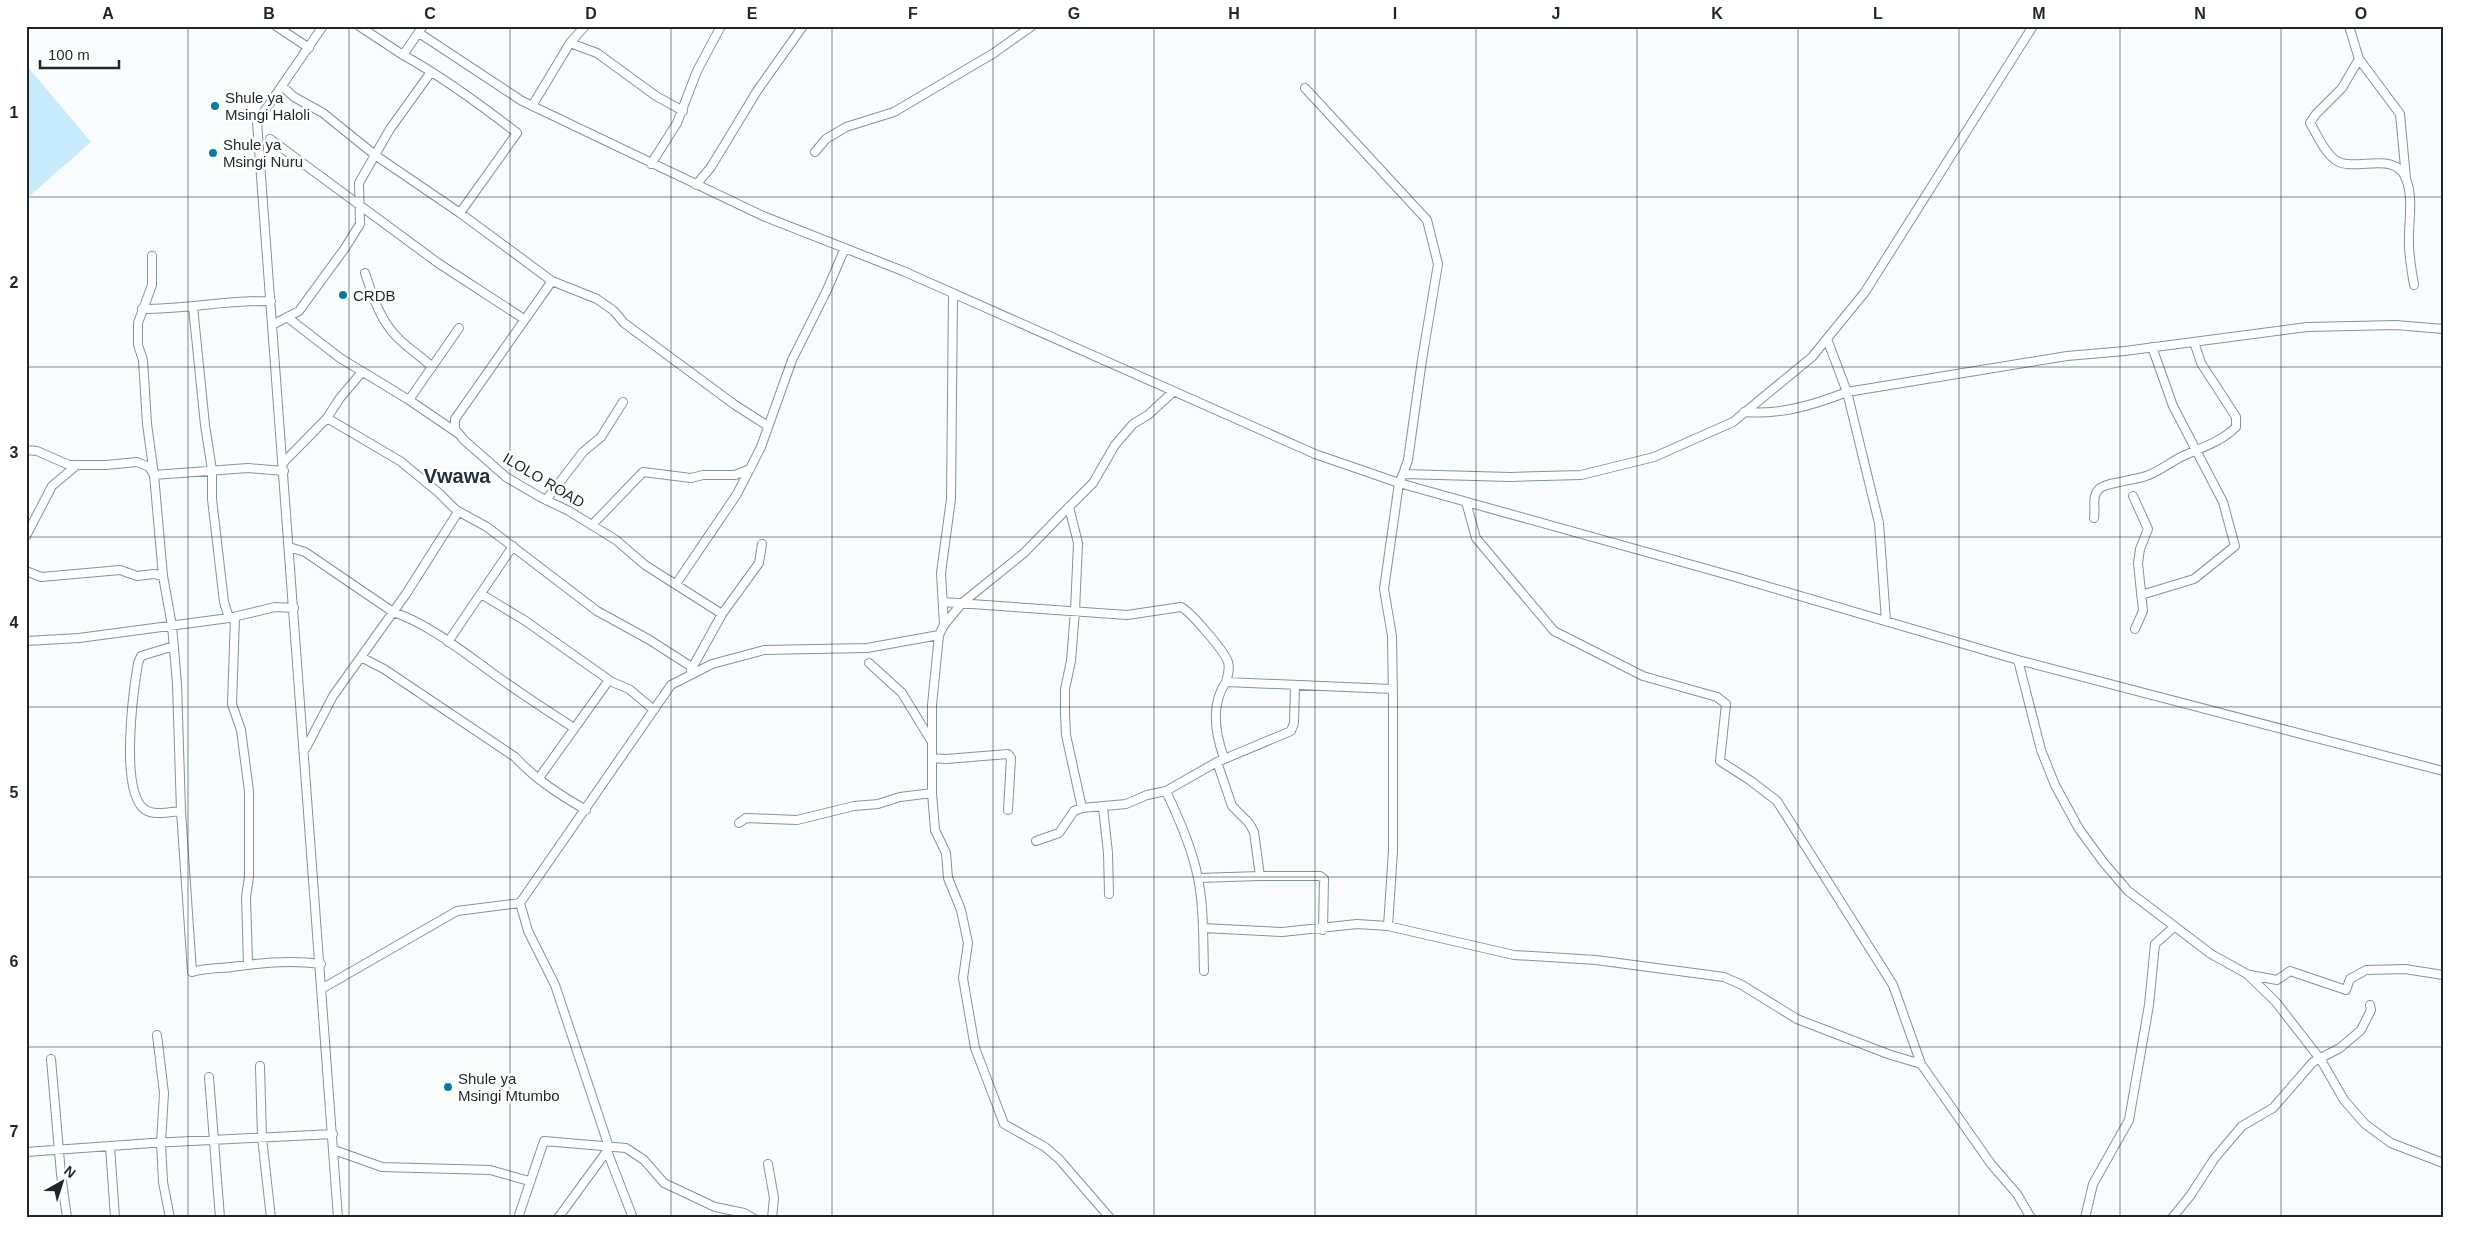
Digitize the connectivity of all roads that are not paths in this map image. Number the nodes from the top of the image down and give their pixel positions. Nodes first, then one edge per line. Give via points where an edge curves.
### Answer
1 (276, 26) edge
2 (323, 26) edge
3 (359, 26) edge
4 (585, 26) edge
5 (721, 26) edge
6 (803, 26) edge
7 (1032, 26) edge
8 (2033, 26) edge
9 (2349, 26) edge
10 (421, 30) edge
11 (570, 43) junction
12 (309, 48) junction
13 (403, 54) junction
14 (2359, 60) junction
15 (431, 72) junction
16 (282, 86) junction
17 (1305, 88) dead end
18 (532, 106) junction
19 (683, 111) junction
20 (270, 139) dead end
21 (815, 152) dead end
22 (375, 155) junction
23 (651, 164) junction
24 (2406, 178) junction
25 (696, 185) junction
26 (358, 186) junction
27 (345, 195) junction
28 (360, 208) junction
29 (460, 213) junction
30 (845, 248) junction
31 (152, 256) dead end
32 (365, 273) dead end
33 (552, 280) junction
34 (2414, 286) dead end
35 (953, 294) junction
36 (271, 300) junction
37 (193, 307) junction
38 (142, 309) junction
39 (287, 317) junction
40 (524, 319) junction
41 (272, 325) junction
42 (459, 328) dead end
43 (2443, 329) edge
44 (1827, 339) junction
45 (2194, 342) junction
46 (2152, 347) junction
47 (432, 367) junction
48 (362, 372) junction
49 (1173, 392) junction
50 (1847, 392) junction
51 (409, 400) junction
52 (623, 402) dead end
53 (1744, 412) junction
54 (327, 418) junction
55 (768, 426) junction
56 (460, 434) junction
57 (26, 450) edge
58 (2196, 450) junction
59 (77, 465) junction
60 (283, 467) junction
61 (750, 469) junction
62 (212, 470) junction
63 (1403, 474) junction
64 (154, 475) junction
65 (1399, 483) junction
66 (2133, 496) dead end
67 (546, 500) junction
68 (1466, 502) junction
69 (1069, 507) junction
70 (458, 512) junction
71 (2094, 518) dead end
72 (592, 525) junction
73 (26, 536) edge
74 (762, 544) dead end
75 (289, 546) junction
76 (513, 546) junction
77 (26, 571) edge
78 (164, 576) junction
79 (676, 584) junction
80 (482, 594) junction
81 (2141, 595) junction
82 (943, 602) junction
83 (962, 603) junction
84 (294, 608) junction
85 (1076, 611) junction
86 (393, 612) junction
87 (722, 614) junction
88 (232, 618) junction
89 (1886, 621) junction
90 (944, 624) junction
91 (172, 626) junction
92 (2135, 629) dead end
93 (939, 634) junction
94 (26, 641) edge
95 (448, 642) junction
96 (174, 646) junction
97 (361, 657) junction
98 (2018, 660) junction
99 (869, 663) dead end
100 (695, 669) junction
101 (609, 680) junction
102 (1226, 682) junction
103 (1295, 686) junction
104 (1392, 689) junction
105 (654, 710) junction
106 (574, 728) junction
107 (932, 744) junction
108 (305, 750) junction
109 (932, 758) junction
110 (1221, 760) junction
111 (2443, 771) edge
112 (540, 778) junction
113 (1166, 791) junction
114 (932, 793) junction
115 (1082, 808) junction
116 (1103, 808) junction
117 (586, 810) junction
118 (1008, 810) dead end
119 (181, 811) junction
120 (739, 823) dead end
121 (1036, 841) dead end
122 (1260, 876) junction
123 (1198, 878) junction
124 (1109, 894) dead end
125 (520, 902) junction
126 (1388, 926) junction
127 (2174, 927) junction
128 (1203, 928) junction
129 (1323, 930) junction
130 (248, 964) junction
131 (321, 964) junction
132 (1204, 971) dead end
133 (2247, 974) junction
134 (2443, 974) edge
135 (323, 988) junction
136 (2370, 1005) dead end
137 (157, 1035) dead end
138 (52, 1059) dead end
139 (2320, 1060) junction
140 (1921, 1064) junction
141 (260, 1066) dead end
142 (209, 1077) dead end
143 (333, 1134) junction
144 (262, 1138) junction
145 (213, 1140) junction
146 (161, 1142) junction
147 (110, 1146) junction
148 (608, 1149) junction
149 (59, 1150) junction
150 (334, 1150) junction
151 (26, 1152) edge
152 (2443, 1163) edge
153 (768, 1164) dead end
154 (529, 1181) junction
155 (67, 1218) edge
156 (115, 1218) edge
157 (170, 1218) edge
158 (220, 1218) edge
159 (271, 1218) edge
160 (338, 1218) edge
161 (518, 1218) edge
162 (558, 1218) edge
163 (632, 1218) edge
164 (753, 1218) edge
165 (772, 1218) edge
166 (1110, 1218) edge
167 (2031, 1218) edge
168 (2085, 1218) edge
169 (2172, 1218) edge

1 - 12 street
2 - 12 street
3 - 13 street
4 - 11 street
5 - 19 street via 697,71
6 - 25 street
7 - 21 street via 994,53 894,112 846,127 826,139
8 - 44 street via 1865,292
9 - 14 street
10 - 13 street
10 - 18 street
11 - 18 street
11 - 19 street via 597,53 656,96
12 - 16 street
13 - 15 street
14 - 24 street via 2400,114
14 - 24 street via 2342,88 2310,123 2335,160 2387,164 2398,168
15 - 22 street
15 - 29 street via 517,133
16 - 22 street
16 - 36 street via 257,122
17 - 63 street via 1427,220 1438,264 1408,460
18 - 23 street
19 - 23 street
20 - 27 street
22 - 26 street
22 - 29 street
23 - 25 street
24 - 34 street
25 - 30 street
26 - 27 street
26 - 28 street
27 - 28 street
28 - 39 street via 360,224 346,248 299,311
28 - 40 street
29 - 33 street
30 - 35 street
30 - 55 street via 792,360
31 - 38 street via 152,285
32 - 47 street via 374,303 385,323 398,339
33 - 40 street
33 - 55 street via 614,311 624,323
35 - 49 street
35 - 82 street via 951,499 941,573
36 - 37 street
36 - 41 street
37 - 38 street
37 - 62 street
38 - 64 street via 138,344 143,360
39 - 41 street
39 - 48 street, ILOLO ROAD
40 - 56 street via 455,419 455,429
41 - 60 street
42 - 47 street
43 - 45 street via 2396,325 2307,327
44 - 50 street
44 - 53 street via 1812,357
45 - 46 street
45 - 58 street via 2202,363 2237,423 2224,438
46 - 50 street via 2068,356
46 - 58 street via 2173,406
47 - 51 street
48 - 51 street, ILOLO ROAD
48 - 54 street
49 - 65 street via 1315,454
49 - 69 street via 1148,415 1132,424 1092,483
50 - 53 street via 1820,403 1768,414
50 - 89 street via 1879,523
51 - 56 street, ILOLO ROAD
52 - 67 street via 601,437 583,452
53 - 63 street via 1732,422 1654,457 1581,474 1510,477
54 - 60 street
54 - 70 street via 417,473
55 - 61 street
56 - 67 street, ILOLO ROAD via 506,477
57 - 59 street
58 - 71 street via 2158,472 2102,486 2094,501
58 - 81 street via 2224,502 2235,546 2194,579
59 - 64 street via 137,462 149,467
59 - 73 street via 52,486
60 - 62 street
60 - 75 street
61 - 72 street via 735,475 691,478 643,472
61 - 79 street via 728,509
62 - 64 street
62 - 88 street via 224,602
63 - 65 street
64 - 78 street
65 - 68 street
65 - 104 street via 1384,589 1392,636
66 - 81 street via 2148,529 2138,563
67 - 72 street, ILOLO ROAD
68 - 89 street
68 - 140 street via 1476,538 1554,631 1643,676 1717,697 1726,704 1720,761 1777,801 1893,985
69 - 83 street via 1024,553
69 - 85 street via 1078,543
70 - 76 street
70 - 86 street
72 - 79 street, ILOLO ROAD
74 - 87 street via 759,563
75 - 84 street
75 - 86 street via 336,572
76 - 80 street
76 - 100 street via 597,611
77 - 78 street via 41,577 120,570 137,576
78 - 91 street
79 - 87 street, ILOLO ROAD
80 - 95 street
80 - 101 street
81 - 92 street via 2142,615
82 - 83 street
82 - 90 street
83 - 85 street
83 - 90 street
84 - 88 street via 275,607
84 - 108 street
85 - 102 street via 1128,615 1181,608 1192,616 1224,654 1229,669
85 - 115 street via 1065,689 1065,714 1066,735
86 - 95 street via 406,616
86 - 97 street
87 - 100 street
88 - 91 street
88 - 130 street via 232,704 241,730 249,791
89 - 98 street
90 - 93 street
91 - 94 street
91 - 96 street
93 - 100 street via 867,648 764,650
93 - 107 street
95 - 106 street
96 - 119 street
96 - 119 street via 141,656 138,663 131,718 131,780 134,798 145,810
97 - 108 street via 333,696
97 - 112 street via 515,757 528,772
98 - 111 street
98 - 127 street via 2041,750 2055,785 2079,829 2128,891
99 - 107 street via 902,693
100 - 105 street via 670,685
101 - 105 street via 629,689
101 - 106 street
102 - 103 street
102 - 110 street via 1218,693 1214,708
103 - 104 street
103 - 110 street via 1292,731
104 - 126 street via 1393,851
105 - 117 street
106 - 112 street
107 - 109 street
108 - 131 street
109 - 114 street
109 - 118 street via 1008,754 1011,758
110 - 113 street
110 - 122 street via 1232,806 1254,832
112 - 117 street via 557,794
113 - 116 street
113 - 123 street via 1192,853
114 - 120 street via 854,806 797,820 746,818
114 - 166 street via 935,830 946,853 948,878 961,910 968,943 963,978 975,1048 1004,1124 1045,1146
115 - 116 street
115 - 121 street via 1069,814 1059,833
116 - 124 street
117 - 125 street
119 - 130 street via 192,972
122 - 123 street
122 - 129 street via 1322,877
123 - 128 street
125 - 135 street via 457,911
125 - 148 street via 528,931 555,985
126 - 129 street via 1357,924
126 - 140 street via 1514,955 1596,960 1724,977 1797,1019
127 - 133 street via 2210,954
127 - 168 street via 2155,944 2149,1005 2129,1120 2093,1184
128 - 129 street via 1282,932
128 - 132 street
130 - 131 street via 278,960
131 - 135 street
133 - 134 street via 2277,980 2290,971 2346,990 2350,979 2366,970 2405,969
133 - 139 street via 2275,1001
135 - 143 street
136 - 139 street via 2371,1010 2361,1030
137 - 146 street via 164,1093
138 - 149 street
139 - 152 street via 2344,1100 2364,1124 2391,1143
139 - 169 street via 2313,1062 2273,1108 2242,1126
140 - 167 street via 1990,1164 2017,1194
141 - 144 street
142 - 145 street
143 - 144 street
143 - 150 street
144 - 145 street
144 - 159 street
145 - 146 street
145 - 158 street
146 - 147 street
146 - 157 street via 163,1182
147 - 149 street
147 - 156 street
148 - 154 street via 544,1141
148 - 162 street
148 - 163 street
148 - 164 street via 626,1148 644,1160 664,1183 715,1207
149 - 151 street
149 - 155 street
150 - 154 street via 382,1167 490,1170
150 - 160 street
153 - 165 street via 774,1198
154 - 161 street

